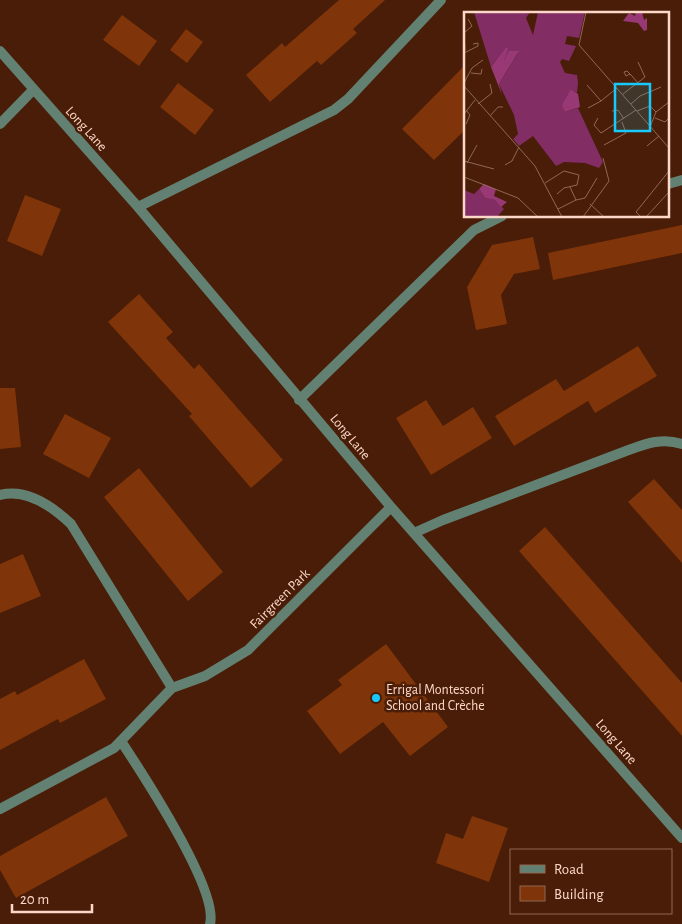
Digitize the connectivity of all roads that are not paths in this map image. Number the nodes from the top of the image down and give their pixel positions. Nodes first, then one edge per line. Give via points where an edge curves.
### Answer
1 (441, 0) edge
2 (0, 51) edge
3 (33, 90) junction
4 (0, 124) edge
5 (138, 208) junction
6 (498, 218) edge
7 (300, 400) junction
8 (682, 444) edge
9 (0, 495) edge
10 (391, 507) junction
11 (414, 533) junction
12 (172, 688) junction
13 (121, 741) junction
14 (0, 809) edge
15 (680, 833) edge
16 (210, 924) edge

1 - 5 street via 334,110
2 - 3 street, Long Lane
3 - 4 street
3 - 5 street, Long Lane
5 - 7 street, Long Lane
6 - 7 street via 474,230
7 - 10 street, Long Lane
8 - 11 street via 656,441 634,448
9 - 12 street via 30,496 54,508 71,524
10 - 11 street, Long Lane
10 - 12 street, Fairgreen Park via 248,650 205,676
11 - 15 street, Long Lane
12 - 13 street, Fairgreen Park
13 - 14 street, Fairgreen Park via 114,748
13 - 16 street via 163,805 209,898

